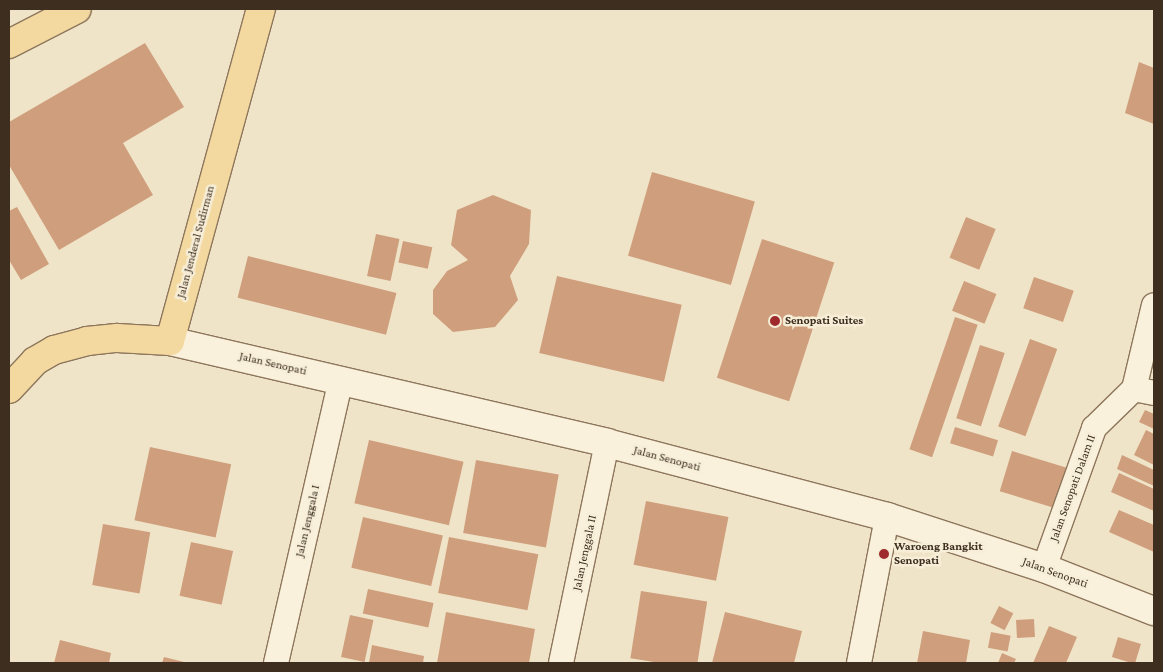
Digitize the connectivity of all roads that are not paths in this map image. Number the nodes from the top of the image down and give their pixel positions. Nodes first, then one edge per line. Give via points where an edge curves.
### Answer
1 (77, 9) edge
2 (261, 9) edge
3 (9, 44) edge
4 (1154, 305) edge
5 (170, 341) junction
6 (22, 363) edge
7 (341, 380) junction
8 (9, 389) edge
9 (1144, 391) edge
10 (607, 443) junction
11 (887, 517) junction
12 (1044, 568) junction
13 (1154, 611) edge
14 (276, 663) edge
15 (561, 663) edge
16 (859, 663) edge

1 - 3 main road
2 - 5 main road, Jalan Jenderal Sudirman
4 - 9 street, Jalan Senopati Dalam II
5 - 6 main road via 118,338 87,341
5 - 7 main road, Jalan Senopati
6 - 8 main road
7 - 10 main road, Jalan Senopati
7 - 14 street, Jalan Jenggala I
9 - 12 street, Jalan Senopati Dalam II via 1094,428
10 - 11 main road, Jalan Senopati
10 - 15 street, Jalan Jenggala II
11 - 12 main road, Jalan Senopati
11 - 16 street
12 - 13 main road, Jalan Senopati

